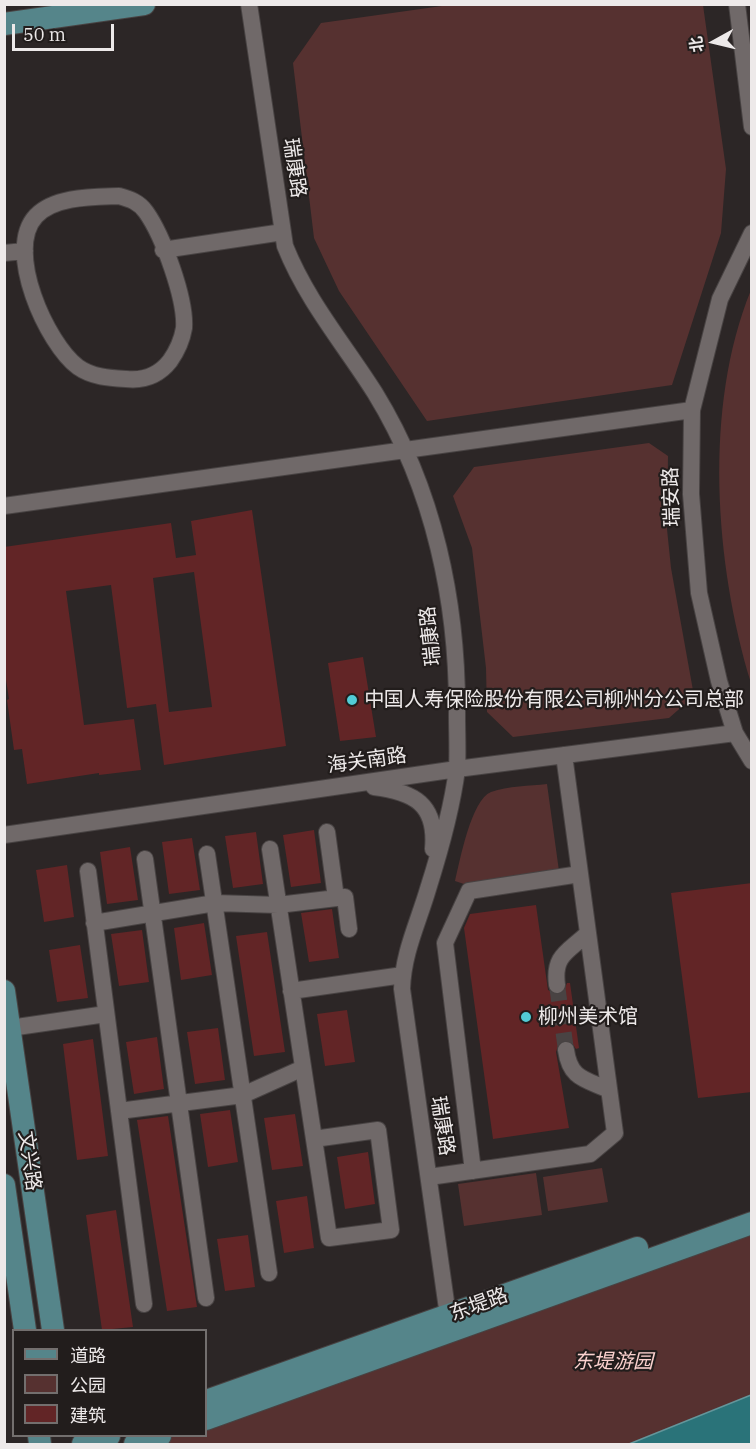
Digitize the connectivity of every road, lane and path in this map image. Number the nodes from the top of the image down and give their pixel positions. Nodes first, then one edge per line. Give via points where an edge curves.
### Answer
1 (144, 4) edge
2 (249, 4) edge
3 (737, 4) edge
4 (4, 24) edge
5 (752, 127) edge
6 (283, 231) junction
7 (752, 233) edge
8 (164, 250) junction
9 (25, 251) junction
10 (4, 253) edge
11 (692, 410) junction
12 (407, 450) junction
13 (4, 506) edge
14 (735, 733) junction
15 (564, 755) junction
16 (752, 761) edge
17 (457, 769) junction
18 (355, 784) junction
19 (327, 832) dead end
20 (4, 835) edge
21 (270, 849) dead end
22 (207, 854) dead end
23 (145, 859) dead end
24 (88, 871) dead end
25 (580, 874) junction
26 (430, 881) junction
27 (336, 898) junction
28 (214, 903) junction
29 (278, 905) junction
30 (151, 913) junction
31 (94, 923) junction
32 (349, 929) dead end
33 (588, 933) junction
34 (403, 975) junction
35 (557, 985) tunnel mouth
36 (4, 991) edge
37 (291, 991) junction
38 (106, 1014) junction
39 (10, 1028) junction
40 (566, 1050) tunnel mouth
41 (303, 1068) junction
42 (609, 1090) junction
43 (243, 1095) junction
44 (179, 1103) junction
45 (119, 1111) junction
46 (314, 1139) junction
47 (473, 1171) junction
48 (429, 1177) junction
49 (4, 1185) edge
50 (752, 1208) edge
51 (752, 1223) edge
52 (268, 1273) dead end
53 (206, 1298) dead end
54 (144, 1304) dead end
55 (452, 1323) junction
56 (25, 1329) edge
57 (53, 1329) edge
58 (207, 1401) edge
59 (207, 1419) edge
60 (106, 1437) edge
61 (157, 1437) edge
62 (83, 1444) edge
63 (135, 1444) edge

1 - 4 main road
2 - 6 street, 瑞康路
3 - 5 street
6 - 8 street
6 - 12 street, 瑞康路 via 296,273
7 - 11 street, 瑞安路 via 720,299
8 - 9 street via 145,210 134,200 119,196 72,200 37,215 27,231
8 - 9 street via 183,307 184,329 177,351 165,367 150,377 132,380 100,377 79,368 62,352 36,301 28,279
9 - 10 street
11 - 12 street
11 - 14 street, 瑞安路 via 691,494 699,593 718,681
12 - 13 street
12 - 17 street, 瑞康路 via 434,528 452,617
14 - 15 street, 海关南路
14 - 16 street, 瑞安路
15 - 17 street, 海关南路
15 - 25 street
17 - 18 street, 海关南路
17 - 26 street, 瑞康路
18 - 20 street, 海关南路
18 - 26 street via 403,792 421,803 434,832
19 - 27 street
21 - 29 street
22 - 28 street
23 - 30 street
24 - 31 street
25 - 33 street
25 - 47 street via 469,891 445,943
26 - 34 street, 瑞康路
27 - 29 street
27 - 32 street via 345,897
28 - 29 street
28 - 30 street
28 - 43 street
29 - 37 street
30 - 31 street
30 - 44 street
31 - 38 street
33 - 35 street via 558,961
33 - 42 street
34 - 37 street
34 - 48 street, 瑞康路 via 403,1008
36 - 39 main road, 文兴路
37 - 41 street
38 - 39 street
38 - 45 street
39 - 57 main road, 文兴路
40 - 42 street via 576,1075
41 - 43 street
41 - 46 street
42 - 47 street via 615,1133 590,1154
43 - 44 street
43 - 52 street
44 - 45 street
44 - 53 street
45 - 54 street
46 - 46 street via 378,1130 391,1230 329,1238
47 - 48 street
48 - 55 street, 瑞康路
49 - 56 main road, 文兴路
50 - 55 main road, 东堤路
51 - 55 main road
55 - 58 main road, 东堤路
55 - 59 main road
60 - 62 main road
61 - 63 main road

